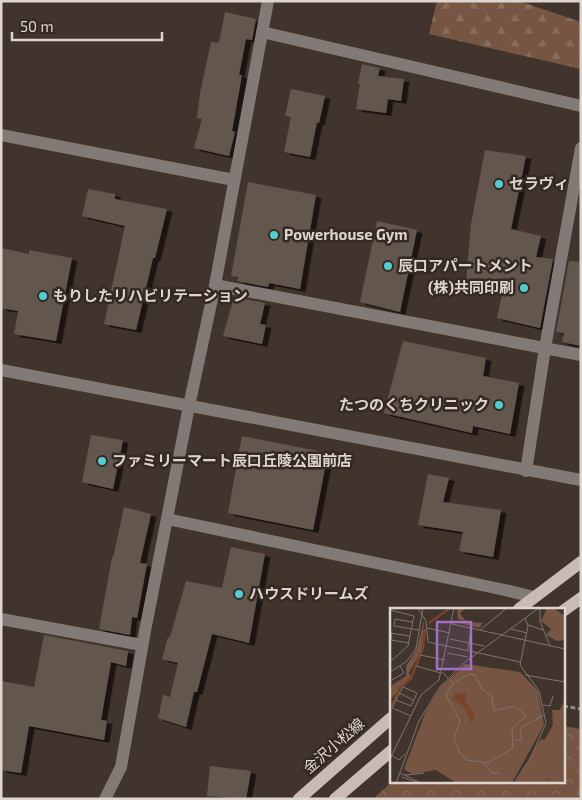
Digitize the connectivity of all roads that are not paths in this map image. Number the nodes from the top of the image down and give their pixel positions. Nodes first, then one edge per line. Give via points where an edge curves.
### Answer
1 (268, 1) edge
2 (262, 32) junction
3 (581, 106) edge
4 (1, 135) edge
5 (581, 148) edge
6 (234, 180) junction
7 (215, 285) junction
8 (545, 348) junction
9 (581, 355) edge
10 (1, 370) edge
11 (189, 406) junction
12 (526, 471) junction
13 (581, 480) edge
14 (167, 520) junction
15 (581, 562) edge
16 (534, 597) junction
17 (581, 598) edge
18 (520, 608) edge
19 (564, 610) edge
20 (1, 619) edge
21 (142, 645) junction
22 (390, 719) edge
23 (390, 752) edge
24 (105, 799) edge
25 (299, 799) edge
26 (335, 799) edge

1 - 2 street
2 - 3 street
2 - 6 street
4 - 6 street
5 - 8 street
6 - 7 street
7 - 8 street
7 - 11 street
8 - 9 street
8 - 12 street
10 - 11 street
11 - 12 street
11 - 14 street
12 - 13 street
14 - 16 street
14 - 21 street
15 - 16 main road
16 - 18 main road
17 - 19 main road
20 - 21 street
21 - 24 street via 121,767
22 - 25 main road, 金沢小松線
23 - 26 main road

